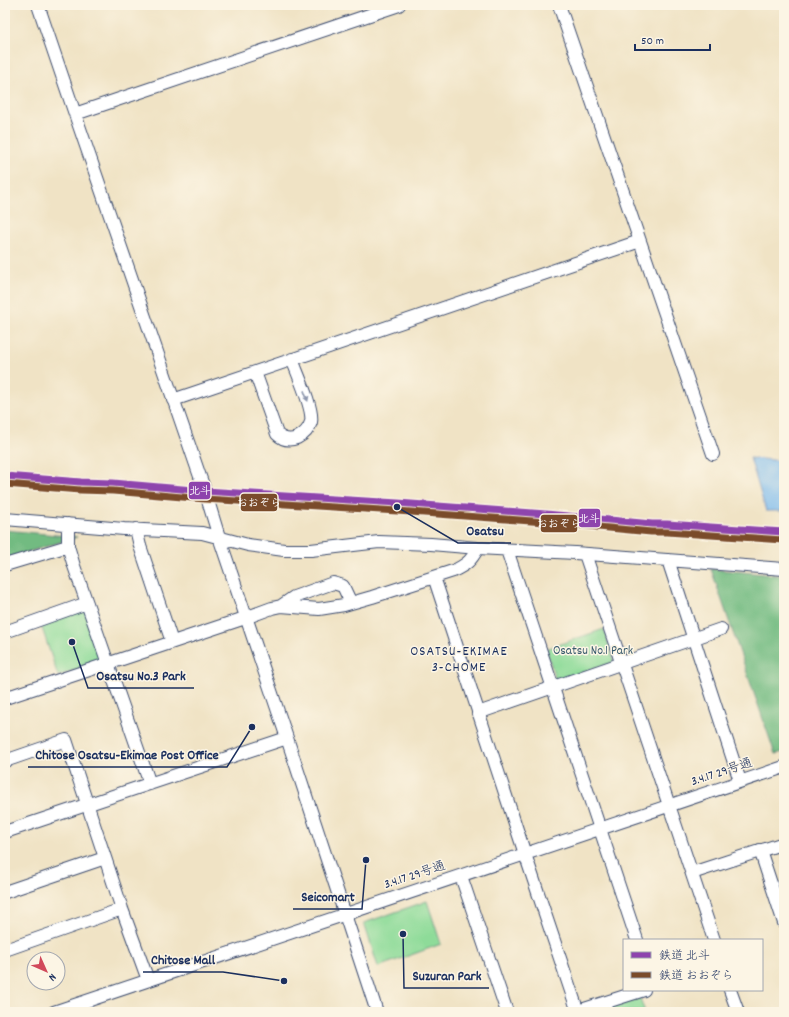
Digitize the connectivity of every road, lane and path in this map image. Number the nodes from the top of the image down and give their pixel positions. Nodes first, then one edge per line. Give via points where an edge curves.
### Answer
1 (38, 5) edge
2 (399, 5) edge
3 (559, 5) edge
4 (75, 114) junction
5 (640, 241) junction
6 (292, 359) junction
7 (255, 372) junction
8 (173, 400) junction
9 (713, 454) dead end
10 (5, 519) edge
11 (68, 524) junction
12 (136, 530) junction
13 (219, 537) junction
14 (68, 546) junction
15 (478, 548) junction
16 (507, 550) junction
17 (585, 554) junction
18 (668, 560) junction
19 (5, 565) edge
20 (784, 569) edge
21 (434, 577) junction
22 (351, 603) junction
23 (87, 604) junction
24 (281, 606) junction
25 (245, 618) junction
26 (721, 629) dead end
27 (5, 632) edge
28 (694, 639) junction
29 (172, 642) junction
30 (109, 664) junction
31 (622, 664) junction
32 (553, 688) junction
33 (5, 698) edge
34 (478, 713) junction
35 (287, 738) junction
36 (5, 761) edge
37 (784, 766) edge
38 (740, 782) junction
39 (150, 784) junction
40 (88, 804) junction
41 (669, 805) junction
42 (600, 828) junction
43 (5, 832) edge
44 (784, 843) edge
45 (760, 850) junction
46 (524, 854) junction
47 (105, 858) junction
48 (692, 873) junction
49 (461, 876) junction
50 (5, 892) edge
51 (122, 909) junction
52 (345, 914) junction
53 (784, 923) edge
54 (638, 939) edge
55 (714, 939) edge
56 (5, 950) edge
57 (148, 980) junction
58 (641, 991) edge
59 (730, 991) edge
60 (54, 1012) edge
61 (377, 1012) edge
62 (507, 1012) edge
63 (577, 1012) edge
64 (738, 1012) edge

1 - 4 street
2 - 4 street
3 - 5 street
4 - 8 street
5 - 6 street
5 - 9 street
6 - 7 street
6 -> 7 street via 311,412 307,430 296,439 285,439 277,434
7 - 8 street
8 - 13 street
10 - 11 street
11 - 12 street
11 - 14 street
12 - 13 street via 202,533
12 - 29 street
13 - 15 street via 248,545 284,550 311,550 379,542
13 - 25 street
14 - 19 street
14 - 23 street
15 - 16 street
15 - 21 street via 464,565
16 - 17 street
16 - 32 street
17 - 18 street
17 - 31 street
18 - 20 street
18 - 28 street
21 - 22 street
21 - 34 street
22 - 24 street via 319,609
22 - 24 street via 343,586 333,583 294,597
23 - 27 street
23 - 30 street
24 - 25 street
25 - 29 street
25 - 35 street
26 - 28 street
28 - 31 street
28 - 38 street
29 - 30 street
30 - 33 street
30 - 39 street
31 - 32 street
31 - 41 street
32 - 34 street
32 - 42 street
34 - 46 street
35 - 39 street
35 - 52 street
36 - 40 street via 66,740
37 - 38 street, 3.4.17 29号通
38 - 41 street, 3.4.17 29号通
39 - 40 street
40 - 43 street
40 - 47 street
41 - 42 street, 3.4.17 29号通
41 - 48 street
42 - 46 street, 3.4.17 29号通
42 - 54 street
44 - 45 street
45 - 48 street
45 - 53 street
46 - 49 street, 3.4.17 29号通
46 - 63 street
47 - 50 street
47 - 51 street
48 - 55 street
49 - 52 street, 3.4.17 29号通
49 - 62 street
51 - 56 street
51 - 57 street
52 - 57 street, 3.4.17 29号通
52 - 61 street
57 - 60 street, 3.4.17 29号通
58 - 63 street
59 - 64 street

